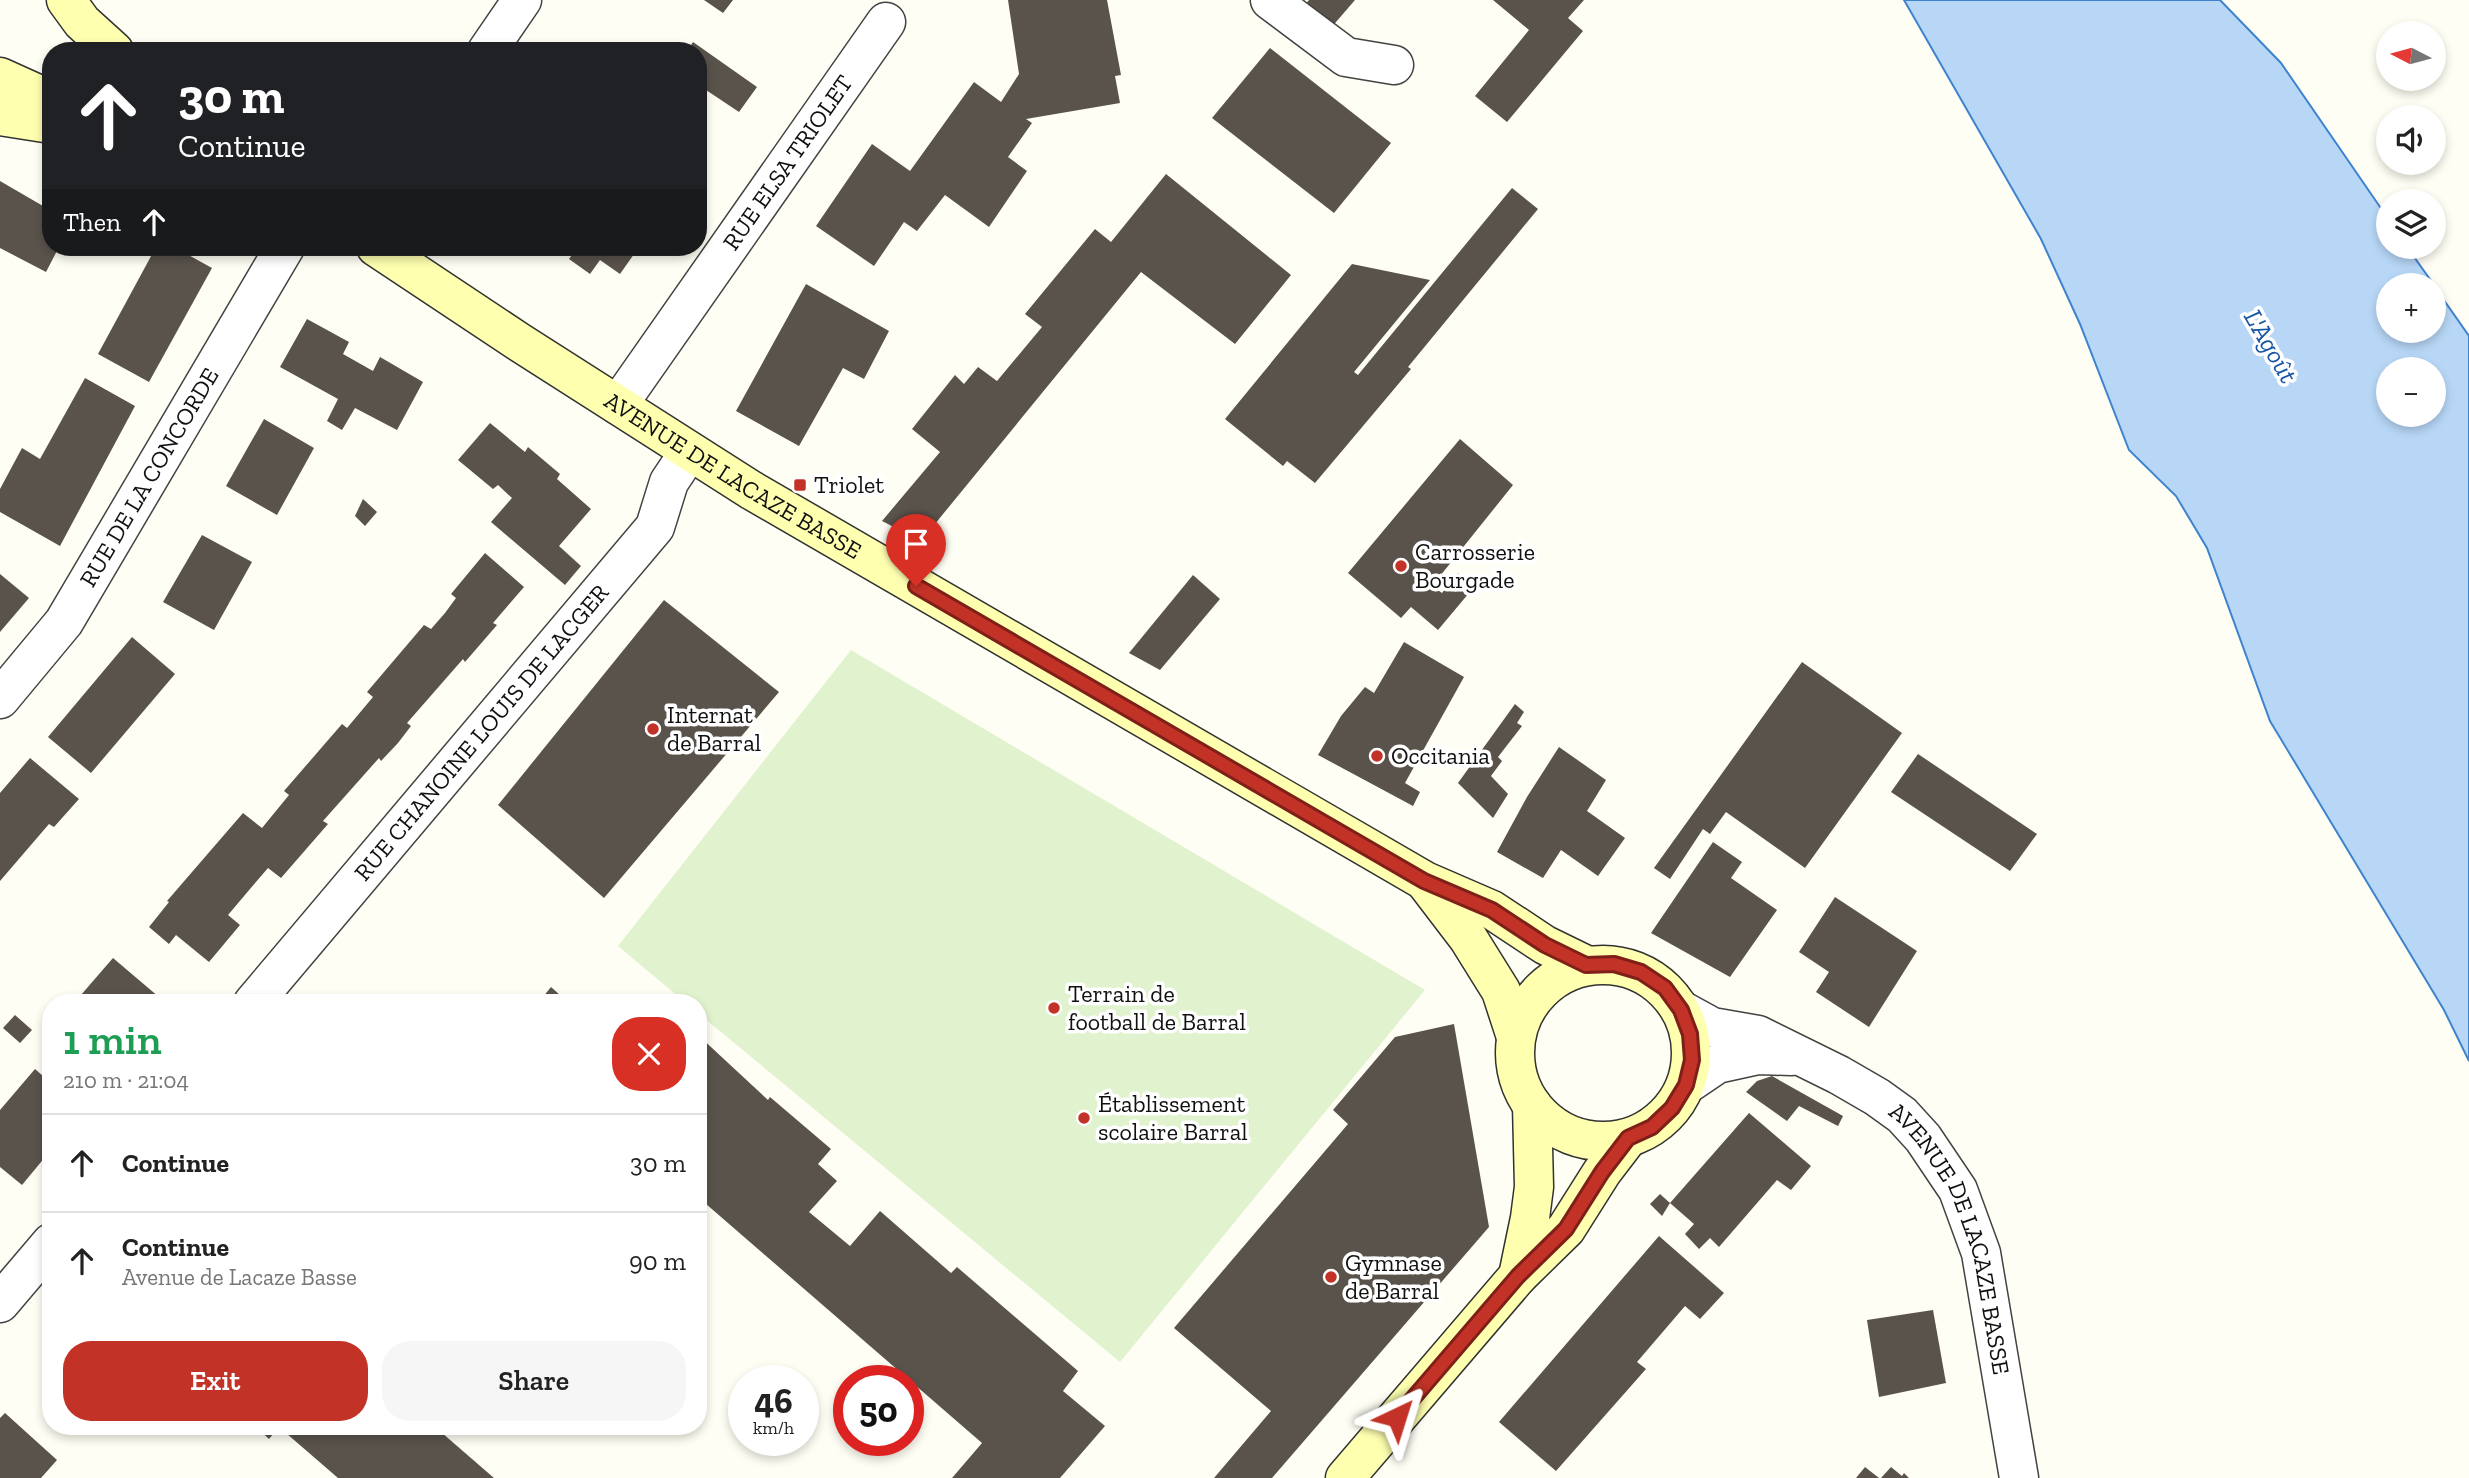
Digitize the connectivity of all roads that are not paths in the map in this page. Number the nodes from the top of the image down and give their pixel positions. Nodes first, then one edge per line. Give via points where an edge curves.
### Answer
1 (66, 0) edge
2 (522, 0) edge
3 (1270, 0) edge
4 (886, 22) dead end
5 (104, 42) edge
6 (493, 42) edge
7 (1394, 65) dead end
8 (0, 77) edge
9 (42, 96) edge
10 (0, 116) edge
11 (42, 123) edge
12 (280, 256) edge
13 (390, 256) edge
14 (618, 405) junction
15 (689, 452) junction
16 (0, 699) edge
17 (1424, 881) junction
18 (1586, 965) junction
19 (261, 994) edge
20 (1681, 1010) junction
21 (1516, 1037) junction
22 (1800, 1057) junction
23 (1686, 1085) junction
24 (1532, 1105) junction
25 (1628, 1138) junction
26 (42, 1254) edge
27 (1518, 1276) junction
28 (0, 1303) edge
29 (1345, 1478) edge
30 (2019, 1478) edge

1 - 5 main road
2 - 6 street
3 - 7 street via 1346,57
4 - 14 street, RUE ELSA TRIOLET
8 - 9 main road
10 - 11 main road
12 - 16 street, RUE DE LA CONCORDE via 64,622
13 - 14 main road, AVENUE DE LACAZE BASSE
14 - 15 main road, AVENUE DE LACAZE BASSE
15 - 17 main road, AVENUE DE LACAZE BASSE
15 - 19 street, RUE CHANOINE LOUIS DE LACGER via 670,482 655,527
17 - 18 main road, AVENUE DE LACAZE BASSE via 1492,910
17 - 21 main road via 1501,991
18 - 20 main road via 1614,964 1641,972 1665,988
18 - 21 main road via 1560,974 1540,990 1524,1012
20 - 22 street, AVENUE DE LACAZE BASSE via 1712,1027 1758,1035
20 - 23 main road via 1690,1034 1692,1060
21 - 24 main road via 1520,1084
22 - 23 street, AVENUE DE LACAZE BASSE via 1758,1055 1717,1063
22 - 30 street, AVENUE DE LACAZE BASSE via 1839,1075 1902,1115 1958,1190 1981,1253
23 - 25 main road via 1672,1108 1652,1127
24 - 25 main road via 1564,1133 1607,1142
24 - 27 main road via 1534,1186
25 - 27 main road via 1566,1229
26 - 28 street
27 - 29 main road

